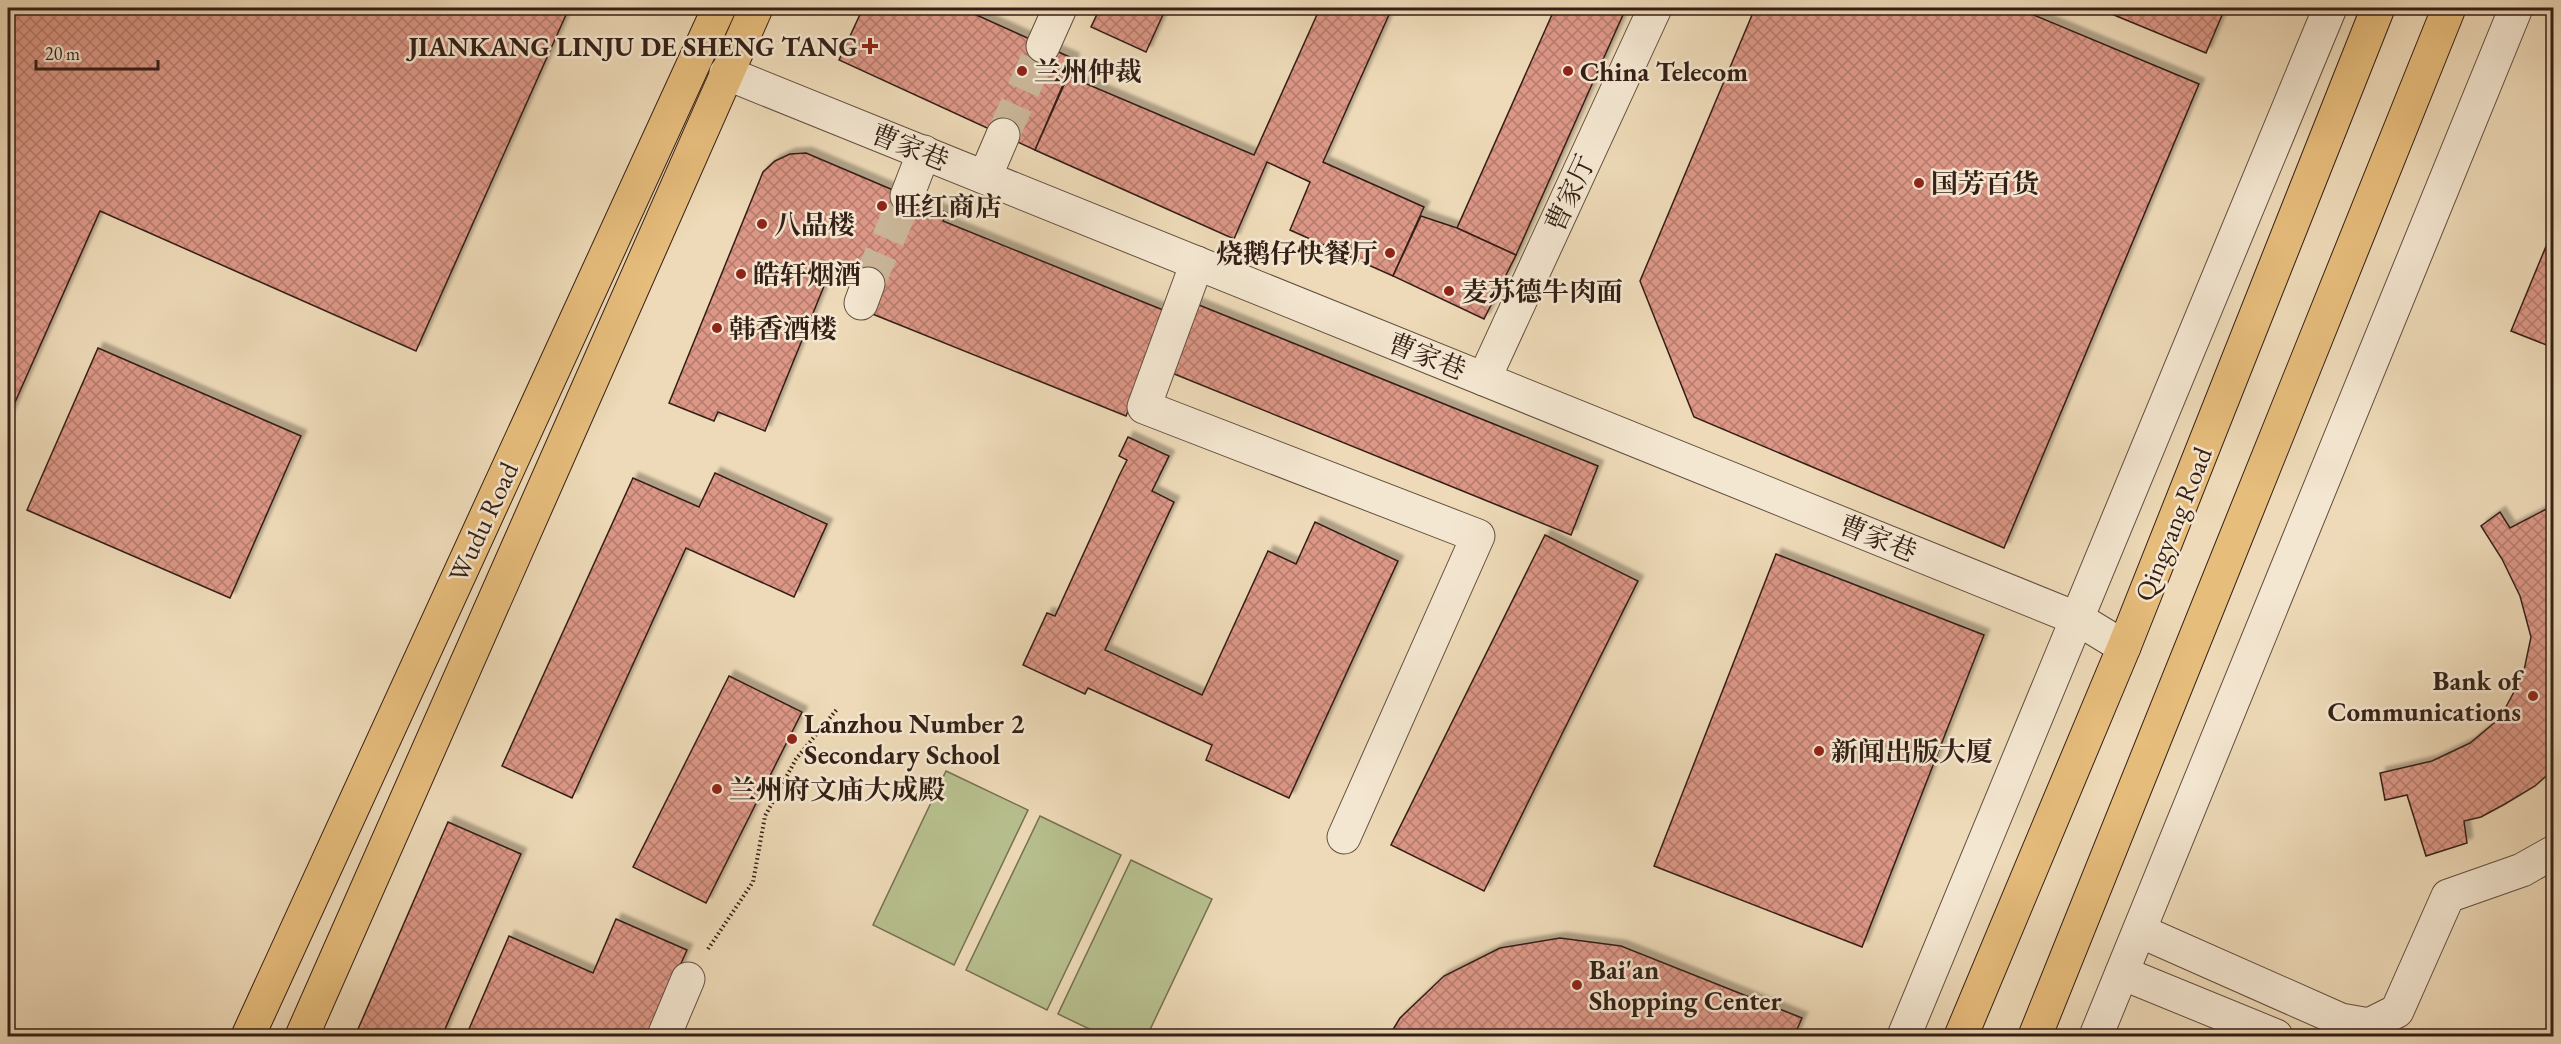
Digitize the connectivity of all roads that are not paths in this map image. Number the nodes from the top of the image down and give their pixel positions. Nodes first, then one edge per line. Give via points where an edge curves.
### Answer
1 (718, 8) edge
2 (756, 8) edge
3 (1060, 8) edge
4 (1655, 8) edge
5 (2330, 8) edge
6 (2378, 8) edge
7 (2449, 8) edge
8 (2516, 8) edge
9 (1043, 46) tunnel mouth
10 (726, 72) junction
11 (1003, 135) tunnel mouth
12 (924, 153) junction
13 (985, 177) junction
14 (907, 196) tunnel mouth
15 (1197, 263) junction
16 (1484, 379) junction
17 (2078, 619) junction
18 (2124, 647) junction
19 (1344, 837) dead end
20 (2553, 852) edge
21 (2139, 931) junction
22 (2122, 973) junction
23 (688, 979) road end
24 (248, 1036) edge
25 (302, 1036) edge
26 (664, 1036) edge
27 (1904, 1036) edge
28 (1961, 1036) edge
29 (2036, 1036) edge
30 (2096, 1036) edge
31 (2276, 1036) edge

1 - 24 main road, Wudu Road
2 - 10 main road, Wudu Road
3 - 9 street
4 - 16 street, 曹家厅
5 - 17 street
6 - 18 main road, Qingyang Road
7 - 29 main road
8 - 21 street
10 - 12 street, 曹家巷
10 - 25 main road, Wudu Road
11 - 13 street
12 - 13 street, 曹家巷
12 - 14 street
13 - 15 street, 曹家巷
15 - 16 street, 曹家巷
15 - 19 street via 1144,407 1478,536
16 - 17 street, 曹家巷
17 - 18 street, 曹家巷
17 - 27 street
18 - 28 main road, Qingyang Road
20 - 21 street via 2522,870 2448,896 2397,1011 2369,1025 2341,1020
21 - 22 street
22 - 30 street
22 - 31 street
23 - 26 street

